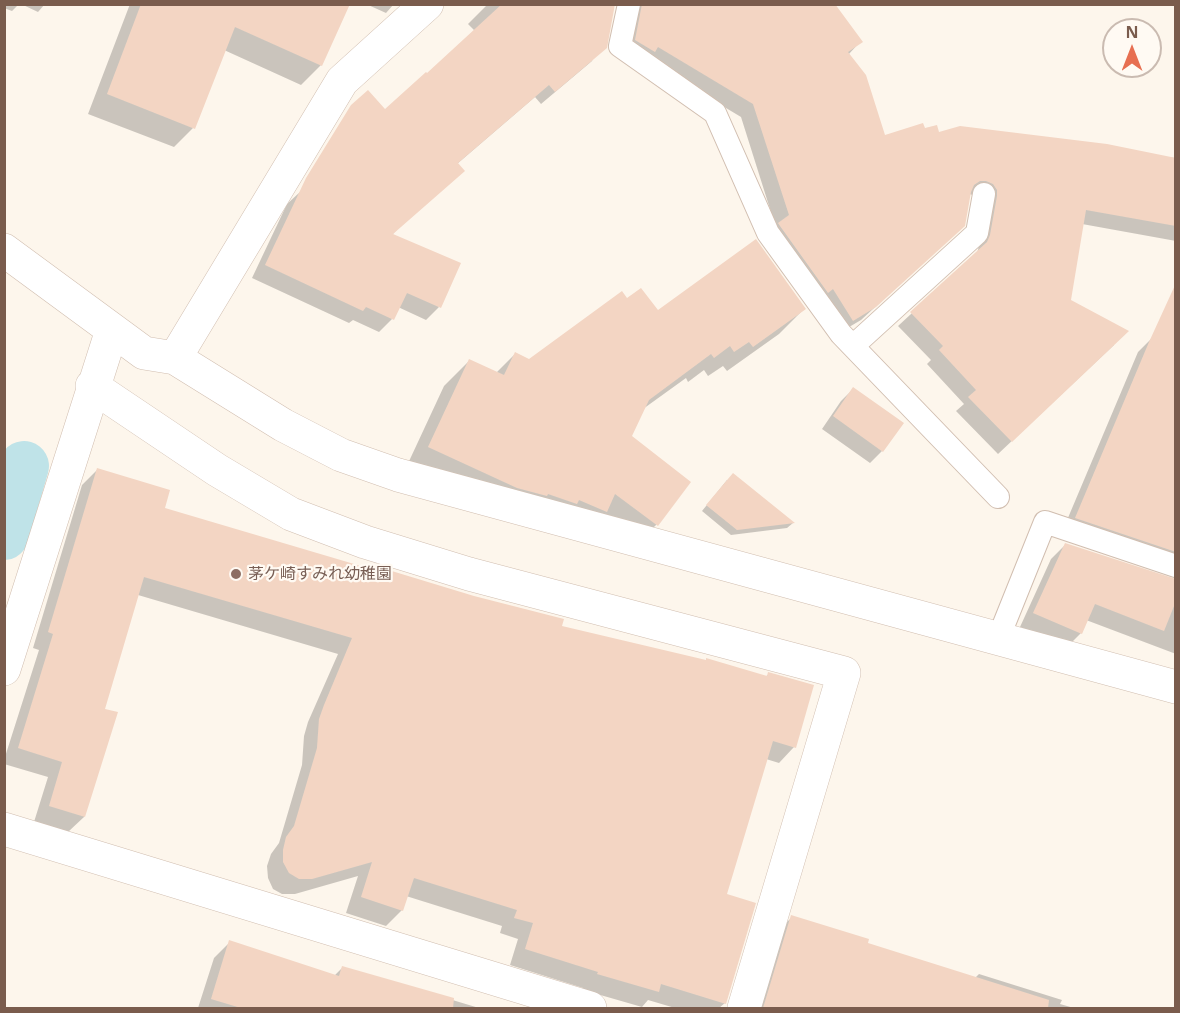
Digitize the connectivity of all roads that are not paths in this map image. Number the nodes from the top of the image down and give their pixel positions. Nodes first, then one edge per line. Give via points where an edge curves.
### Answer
1 (427, 4) edge
2 (629, 4) edge
3 (984, 194) dead end
4 (4, 250) edge
5 (112, 330) junction
6 (853, 346) junction
7 (175, 358) junction
8 (92, 386) junction
9 (998, 497) dead end
10 (1176, 566) edge
11 (998, 639) junction
12 (4, 669) edge
13 (1176, 687) edge
14 (4, 829) edge
15 (590, 1008) edge
16 (744, 1008) edge

1 - 7 street via 342,81
2 - 6 lane via 620,46 715,113 768,233
3 - 6 lane via 977,233
4 - 5 street
5 - 7 street via 144,353
5 - 8 street
6 - 9 lane
7 - 11 street via 283,425 341,454 398,475
8 - 12 street
8 - 16 street via 217,470 291,514 469,574 844,673
10 - 11 lane via 1045,522
11 - 13 street
14 - 15 street

